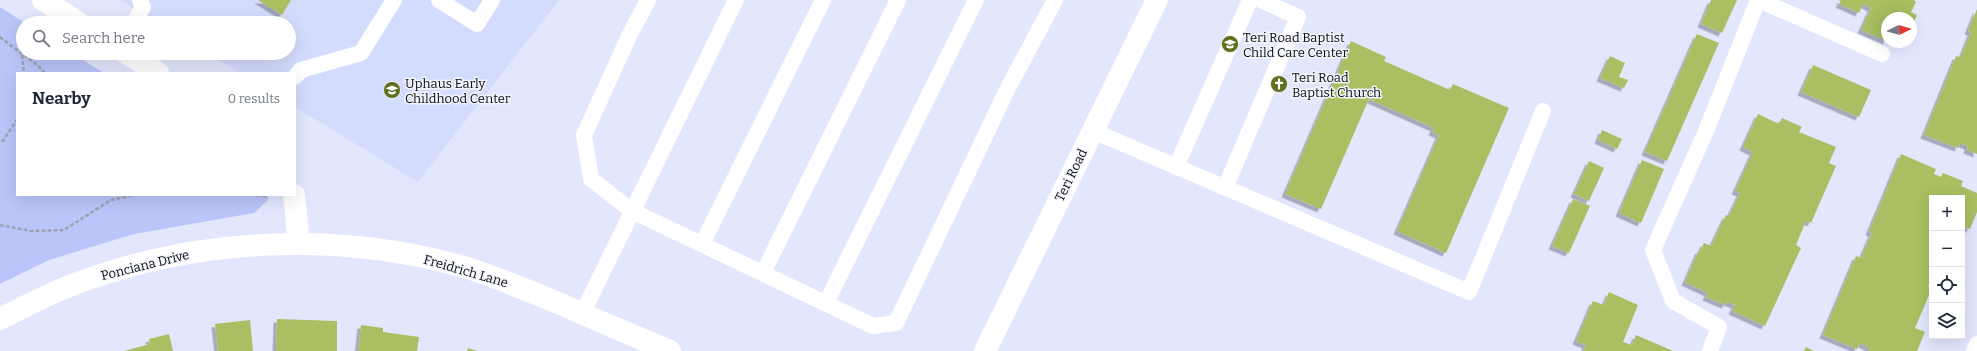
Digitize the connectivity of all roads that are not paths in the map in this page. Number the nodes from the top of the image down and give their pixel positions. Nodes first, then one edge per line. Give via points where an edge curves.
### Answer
1 (43, 0) edge
2 (140, 0) edge
3 (394, 0) edge
4 (439, 0) edge
5 (492, 0) edge
6 (648, 0) edge
7 (736, 0) edge
8 (823, 0) edge
9 (898, 0) edge
10 (976, 0) edge
11 (1055, 0) edge
12 (1250, 0) edge
13 (1261, 0) edge
14 (1759, 0) edge
15 (1155, 1) edge
16 (68, 16) edge
17 (138, 16) edge
18 (1882, 54) dead end
19 (137, 60) edge
20 (156, 72) edge
21 (296, 76) edge
22 (1543, 111) dead end
23 (1093, 131) junction
24 (1176, 167) junction
25 (1225, 188) junction
26 (294, 196) edge
27 (632, 211) junction
28 (299, 244) junction
29 (702, 244) junction
30 (763, 273) junction
31 (826, 303) junction
32 (582, 314) junction
33 (0, 319) edge
34 (1977, 344) edge
35 (670, 351) edge
36 (985, 351) edge
37 (1710, 351) edge
38 (1974, 351) edge

1 - 16 street
2 - 17 lane via 142,7
3 - 21 lane via 361,53 301,70
4 - 5 lane via 477,24
6 - 27 lane via 584,135 592,179
7 - 27 lane
8 - 29 lane
9 - 30 lane
10 - 31 lane
11 - 31 lane via 1007,90 896,323 873,326
12 - 24 lane
13 - 25 lane via 1298,17
14 - 18 lane
14 - 37 lane via 1706,131 1653,250 1673,301 1719,327
15 - 23 street, Teri Road
19 - 20 street
22 - 25 lane via 1469,292
23 - 24 lane
23 - 36 street, Teri Road
24 - 25 lane
26 - 28 street
27 - 29 lane
27 - 32 lane
28 - 32 street, Freidrich Lane via 356,247 406,254 457,266 507,282
28 - 33 street, Ponciana Drive via 214,249 126,267 66,288
29 - 30 lane
30 - 31 lane
32 - 35 street, Freidrich Lane
34 - 38 lane

